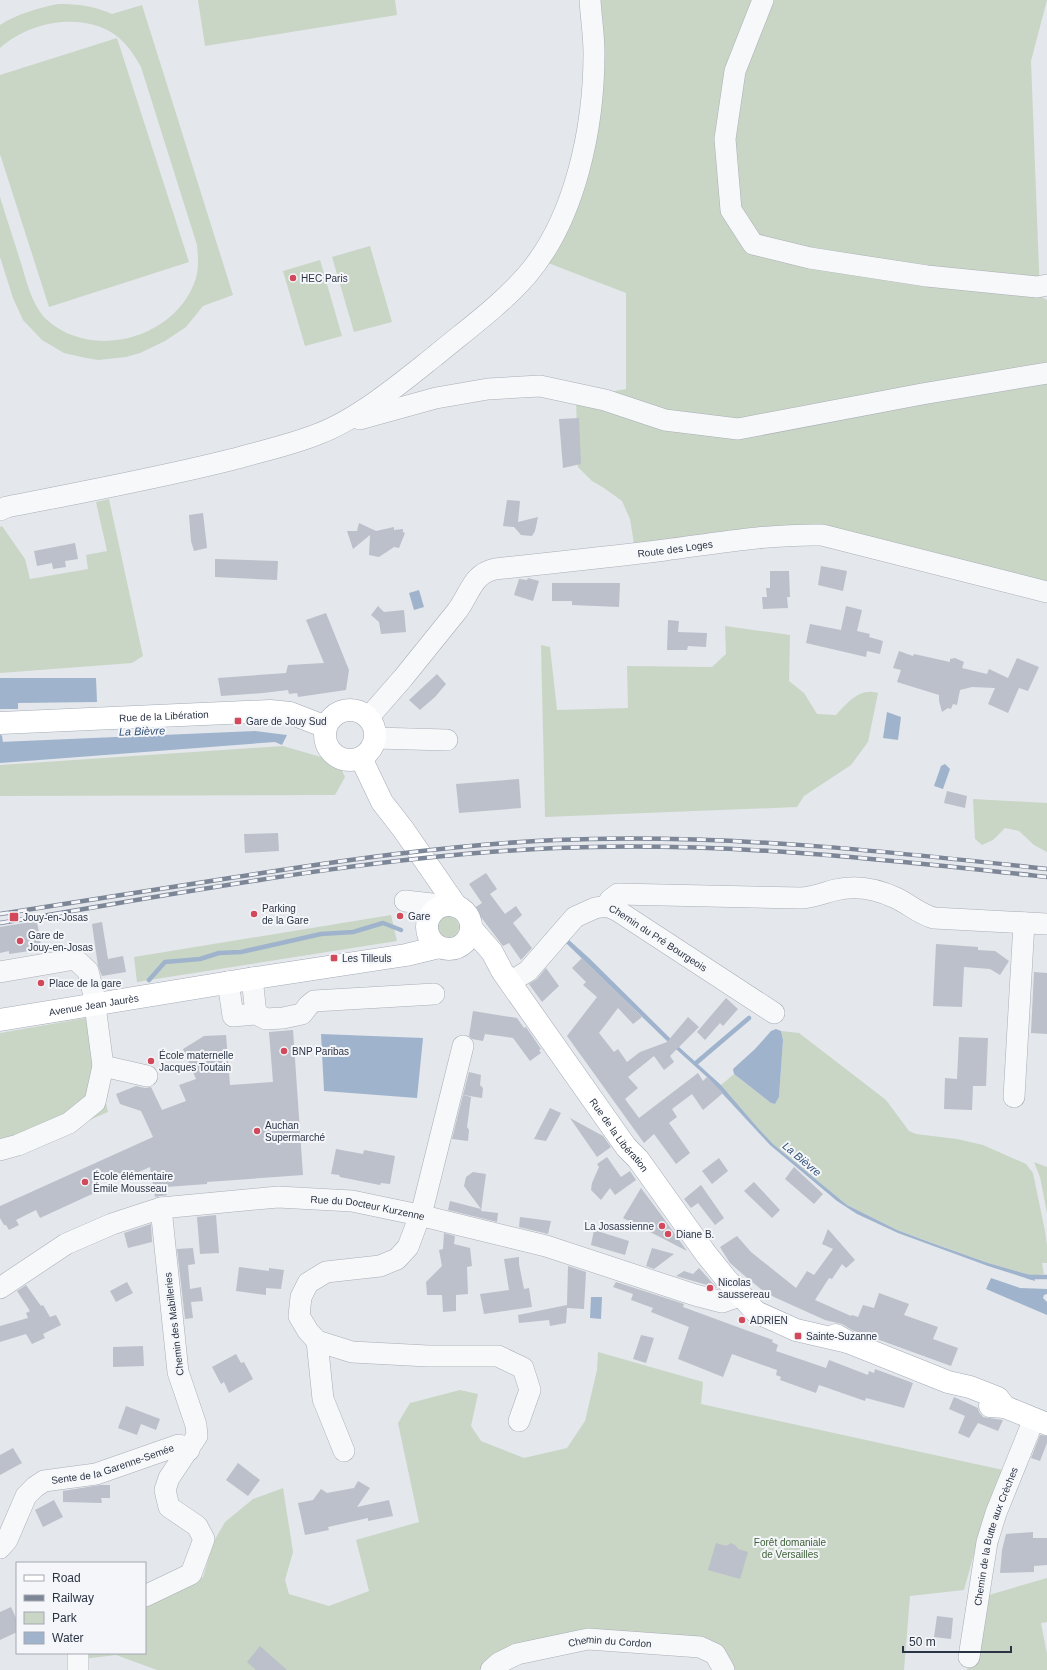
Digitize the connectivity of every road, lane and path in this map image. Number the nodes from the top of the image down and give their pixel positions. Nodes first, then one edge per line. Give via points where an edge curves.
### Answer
1 (590, 0) edge
2 (763, 0) edge
3 (1047, 285) edge
4 (1047, 373) edge
5 (336, 427) junction
6 (0, 510) edge
7 (1047, 592) edge
8 (4, 722) edge
9 (326, 727) junction
10 (371, 728) junction
11 (447, 740) dead end
12 (361, 758) junction
13 (423, 858) junction
14 (405, 901) dead end
15 (607, 906) junction
16 (457, 907) junction
17 (431, 914) junction
18 (1024, 923) junction
19 (1047, 924) edge
20 (471, 928) junction
21 (449, 947) junction
22 (389, 957) junction
23 (0, 972) edge
24 (506, 977) junction
25 (252, 983) junction
26 (229, 987) junction
27 (434, 994) dead end
28 (96, 1008) junction
29 (774, 1013) dead end
30 (256, 1014) junction
31 (0, 1020) edge
32 (462, 1046) dead end
33 (103, 1066) junction
34 (147, 1076) dead end
35 (1014, 1097) dead end
36 (0, 1150) edge
37 (161, 1208) junction
38 (420, 1215) junction
39 (0, 1288) edge
40 (742, 1295) junction
41 (317, 1341) junction
42 (519, 1421) dead end
43 (1041, 1421) edge
44 (189, 1450) junction
45 (344, 1451) dead end
46 (0, 1548) edge
47 (146, 1596) edge
48 (78, 1654) edge
49 (969, 1657) dead end
50 (78, 1670) edge
51 (491, 1670) edge
52 (724, 1670) edge

1 - 5 street via 594,52 590,126 570,199 550,245 527,275 495,307 419,369
2 - 3 street via 735,71 725,139 731,210 753,244 810,258 927,276 1037,287
4 - 5 street via 738,429 665,420 605,400 540,386 488,389 436,398
5 - 6 street via 287,445 180,473
7 - 10 street, Route des Loges via 822,535 793,534 746,538 495,569 475,580 465,600 403,678
8 - 9 main road, Rue de la Libération via 257,711 290,713
9 - 10 main road via 334,715 355,711
9 - 12 main road via 327,746 336,756 348,760
10 - 11 street
10 - 12 main road via 370,750
12 - 13 main road via 382,802
13 - 16 main road
13 - 17 main road
14 - 17 street
15 - 18 street via 618,894 802,898 854,887 874,890 897,898 924,915 934,918
15 - 24 street, Chemin du Pré Bourgeois via 595,908 575,918 528,971
15 - 29 street, Chemin du Pré Bourgeois
16 - 17 main road via 444,906
16 - 20 main road via 469,916
17 - 21 main road via 428,932 430,939
17 - 22 main road via 414,939
18 - 19 street
18 - 35 street
20 - 21 main road via 466,941
20 - 24 main road, Rue de la Libération via 492,952
21 - 22 main road, Avenue Jean Jaurès
21 - 24 main road, Rue de la Libération
22 - 25 main road, Avenue Jean Jaurès via 292,972 263,985
23 - 28 street via 75,959 88,971
24 - 40 main road, Rue de la Libération via 626,1147 638,1159 706,1254
25 - 26 main road, Avenue Jean Jaurès
25 - 30 street
26 - 28 main road, Avenue Jean Jaurès via 187,989
26 - 30 street via 233,1016
27 - 30 street via 314,1001 302,1014 283,1018 266,1019
28 - 31 main road, Avenue Jean Jaurès
28 - 33 street
32 - 38 street
33 - 34 street
33 - 36 street via 95,1102 69,1123
37 - 38 street, Rue du Docteur Kurzenne via 278,1197 352,1201
37 - 39 street, Rue du Docteur Kurzenne via 112,1224 66,1244
37 - 44 street, Chemin des Mabilleries via 178,1372 196,1425 197,1436
38 - 40 street, Rue du Docteur Kurzenne via 546,1246 722,1302
38 - 41 street via 408,1247 397,1259 380,1266 326,1272 308,1283 301,1297 299,1316
40 - 43 main road, Rue de la Libération via 756,1312 796,1330 848,1342 948,1382 966,1395 994,1407 1005,1408
41 - 42 street via 352,1352 498,1356 524,1368 530,1390
41 - 45 street via 323,1399
43 - 49 street, Chemin de la Butte aux Crèches via 996,1513 987,1542
44 - 46 street, Sente de la Garenne-Semée via 179,1445 96,1474 44,1481 26,1496 7,1540
44 - 47 street, Chemin des Mabilleries via 169,1478 166,1490 169,1507 197,1526 204,1539 191,1574
48 - 50 street
51 - 52 street, Chemin du Cordon via 500,1662 517,1654 588,1639 700,1647 716,1654

